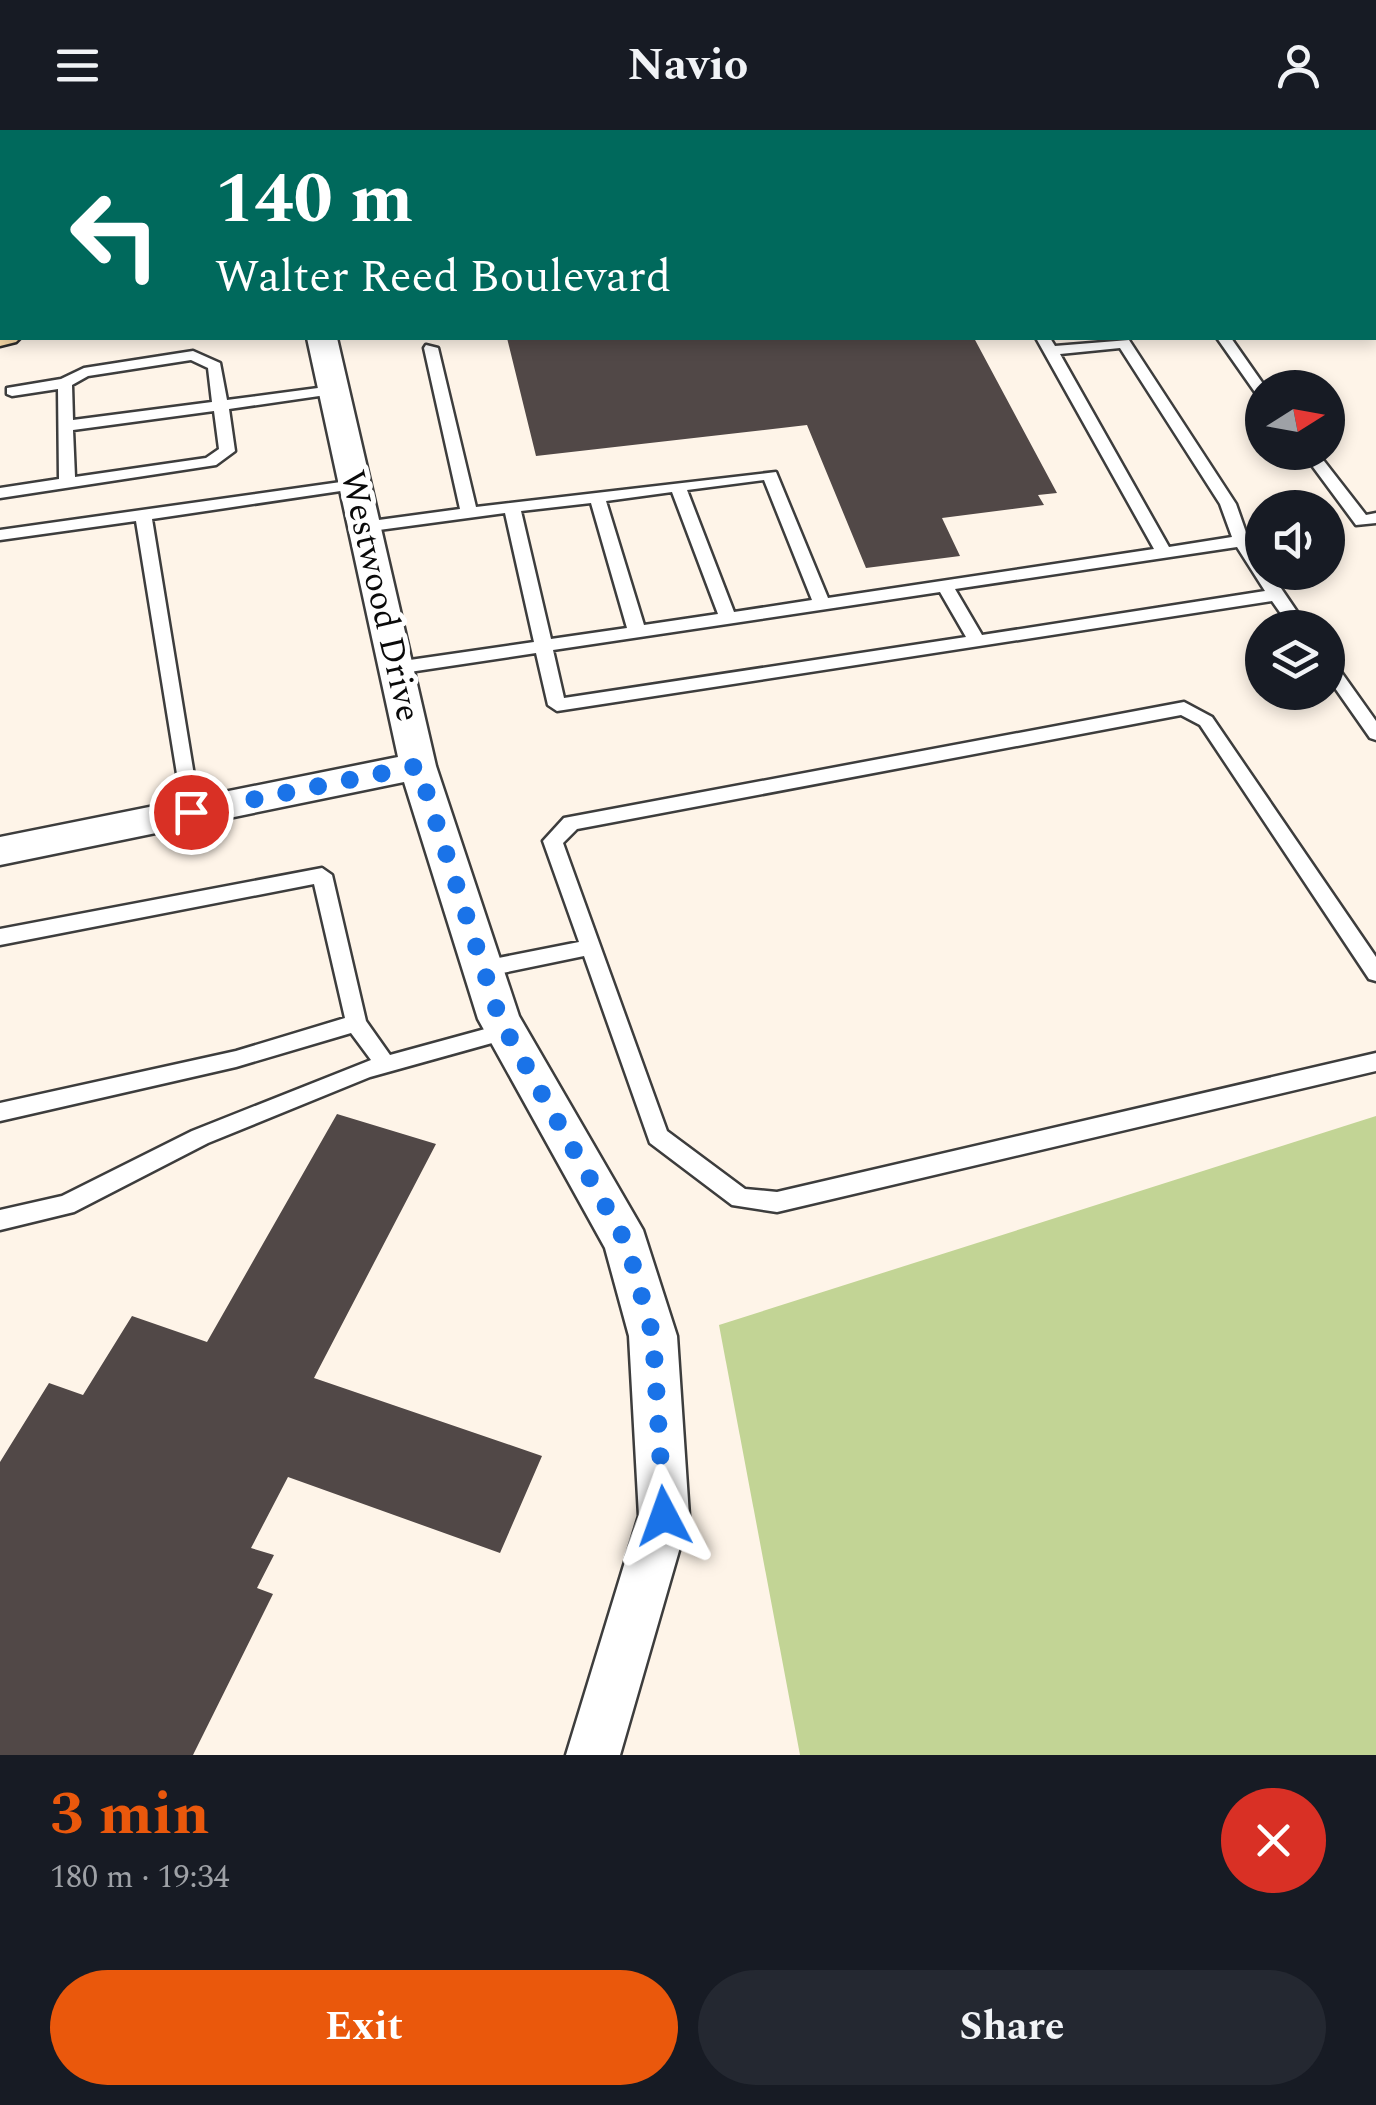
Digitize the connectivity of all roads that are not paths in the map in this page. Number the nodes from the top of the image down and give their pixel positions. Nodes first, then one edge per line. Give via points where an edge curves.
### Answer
1 (322, 340) edge
2 (1225, 340) edge
3 (1047, 344) edge
4 (430, 348) dead end
5 (1247, 370) edge
6 (65, 383) junction
7 (333, 390) junction
8 (12, 391) dead end
9 (220, 405) junction
10 (65, 426) junction
11 (1326, 470) edge
12 (67, 483) junction
13 (355, 485) junction
14 (678, 487) junction
15 (0, 493) edge
16 (597, 497) junction
17 (512, 508) junction
18 (469, 513) junction
19 (144, 515) junction
20 (1369, 520) edge
21 (364, 527) junction
22 (0, 534) edge
23 (1376, 538) edge
24 (1241, 541) junction
25 (1164, 553) junction
26 (944, 585) junction
27 (1276, 595) junction
28 (822, 603) junction
29 (1287, 610) edge
30 (728, 617) junction
31 (637, 631) junction
32 (978, 641) junction
33 (543, 646) junction
34 (396, 668) junction
35 (1345, 690) edge
36 (1376, 734) edge
37 (418, 766) junction
38 (191, 812) junction
39 (0, 851) edge
40 (0, 937) edge
41 (590, 947) junction
42 (483, 969) junction
43 (1376, 973) edge
44 (356, 1023) junction
45 (507, 1031) junction
46 (1376, 1062) edge
47 (385, 1064) junction
48 (0, 1112) edge
49 (0, 1220) edge
50 (593, 1755) edge

1 - 7 street, Westwood Drive
2 - 5 lane
3 - 24 lane via 1124,343 1228,504
3 - 25 lane
4 - 18 lane
6 - 8 lane
6 - 9 lane via 84,372 193,355 215,366
6 - 10 lane
7 - 9 lane
7 - 13 street, Westwood Drive
9 - 10 lane
9 - 12 lane via 227,451 210,462
10 - 12 lane
11 - 20 lane
12 - 15 lane
13 - 19 lane
13 - 21 street, Westwood Drive
14 - 16 lane
14 - 28 lane via 770,475
14 - 30 lane
16 - 17 lane
16 - 31 lane
17 - 18 lane
17 - 33 lane
18 - 21 lane
19 - 22 lane
19 - 38 lane
20 - 23 lane
21 - 34 street, Westwood Drive
24 - 25 lane
24 - 27 lane
25 - 26 lane
26 - 28 lane
26 - 32 lane
27 - 29 lane
27 - 32 lane
28 - 30 lane
30 - 31 lane
31 - 33 lane
32 - 33 lane via 557,705
33 - 34 lane
34 - 37 street, Westwood Drive
35 - 36 lane
37 - 38 street
37 - 42 street, Westwood Drive
38 - 39 street
40 - 44 lane via 322,876
41 - 42 lane
41 - 43 lane via 553,841 570,822 1184,708 1206,721
41 - 46 lane via 658,1137 740,1198 777,1202
42 - 45 street, Westwood Drive
44 - 47 lane
44 - 48 lane
45 - 47 lane
45 - 50 street, Westwood Drive via 627,1244 653,1336 664,1516
47 - 49 lane via 200,1137 66,1205

